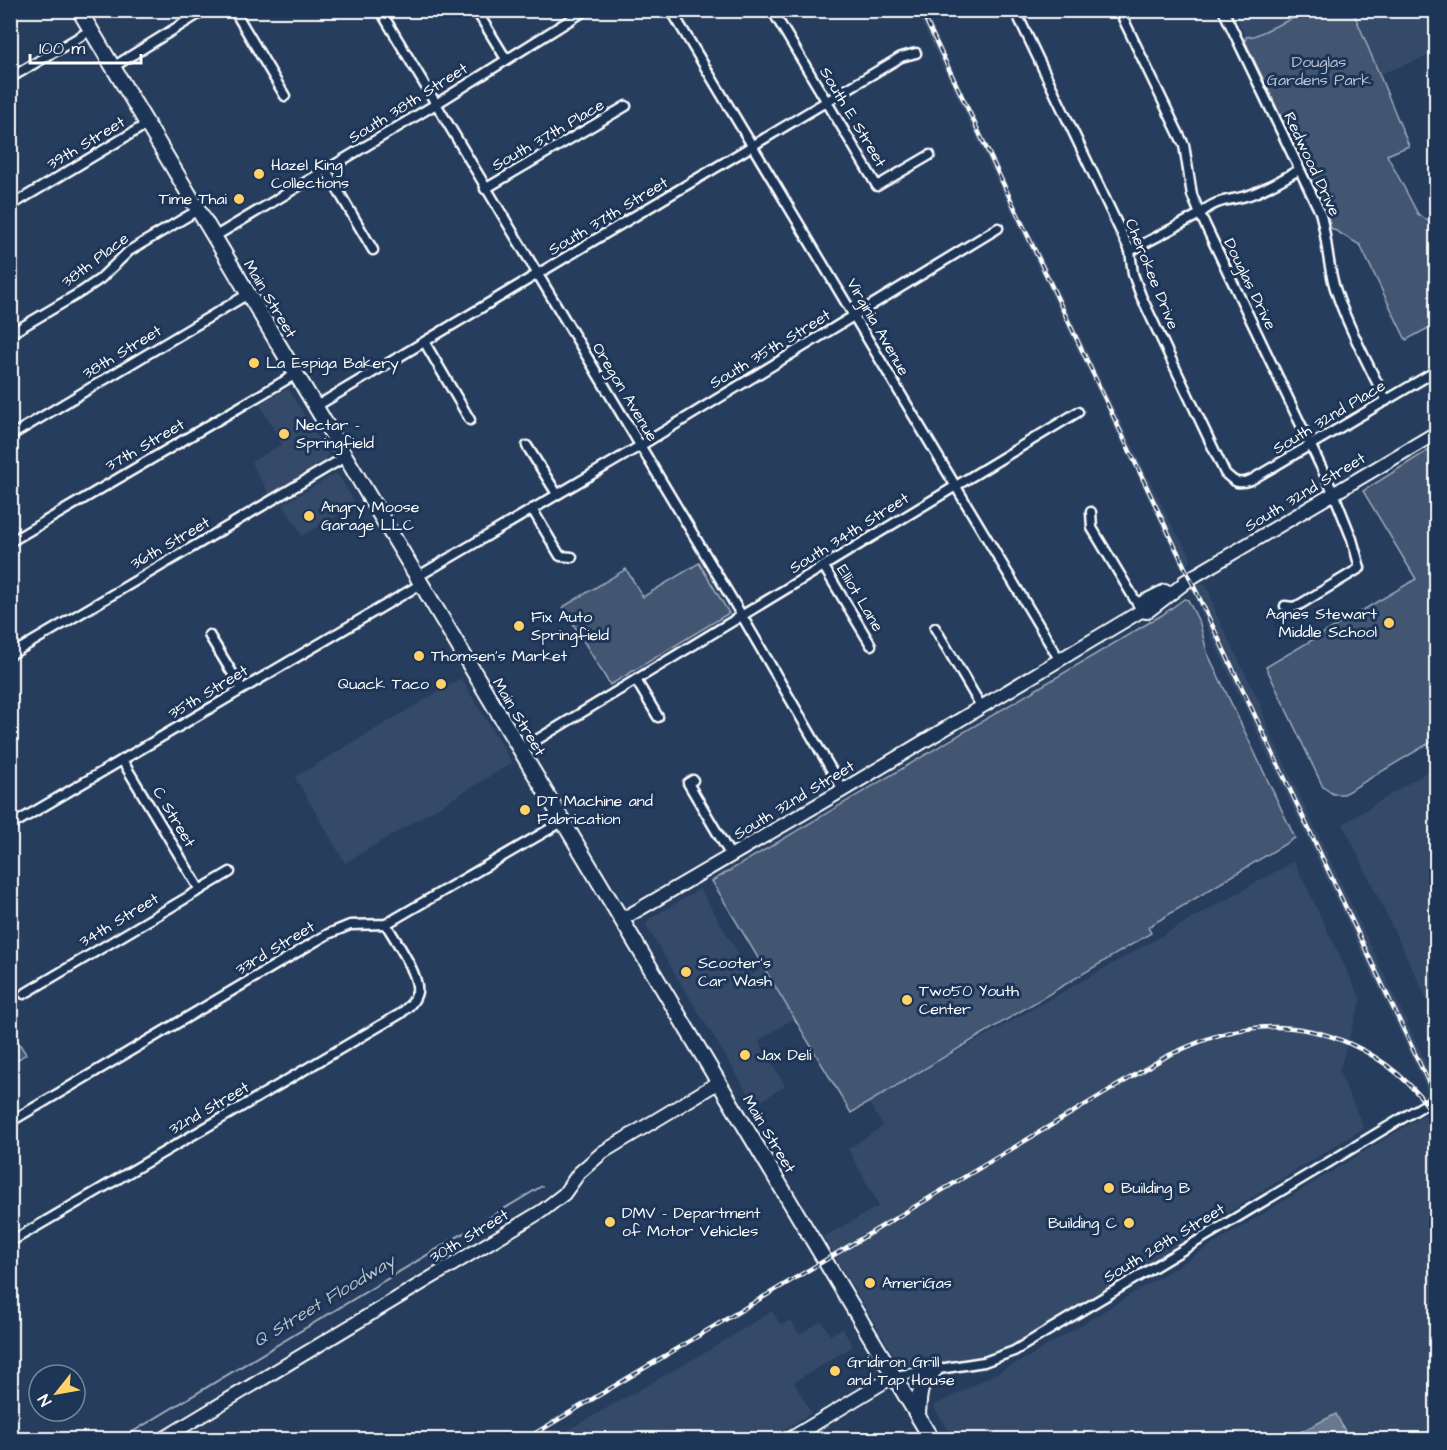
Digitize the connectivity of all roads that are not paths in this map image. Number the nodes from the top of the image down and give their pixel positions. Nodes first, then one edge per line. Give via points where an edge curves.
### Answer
1 (79, 10) edge
2 (206, 10) edge
3 (234, 10) edge
4 (380, 10) edge
5 (476, 10) edge
6 (586, 10) edge
7 (671, 10) edge
8 (1015, 10) edge
9 (1119, 10) edge
10 (1223, 10) edge
11 (773, 11) edge
12 (91, 30) junction
13 (916, 53) dead end
14 (506, 59) junction
15 (113, 67) junction
16 (10, 78) edge
17 (285, 96) dead end
18 (826, 102) junction
19 (436, 104) junction
20 (626, 106) dead end
21 (147, 124) junction
22 (754, 146) junction
23 (930, 155) dead end
24 (326, 170) junction
25 (1299, 170) junction
26 (485, 189) junction
27 (10, 206) edge
28 (198, 210) junction
29 (1200, 214) junction
30 (998, 228) dead end
31 (214, 237) junction
32 (373, 250) dead end
33 (1130, 251) junction
34 (537, 276) junction
35 (248, 294) junction
36 (855, 316) junction
37 (10, 334) edge
38 (425, 343) junction
39 (1437, 371) edge
40 (296, 374) junction
41 (1386, 401) junction
42 (315, 407) junction
43 (1078, 412) dead end
44 (470, 420) dead end
45 (1437, 433) edge
46 (10, 436) edge
47 (528, 446) dead end
48 (640, 446) junction
49 (1311, 446) junction
50 (345, 457) junction
51 (1234, 482) joint
52 (954, 487) junction
53 (557, 494) junction
54 (1334, 494) junction
55 (532, 509) junction
56 (1091, 512) dead end
57 (10, 542) edge
58 (572, 557) dead end
59 (824, 567) junction
60 (419, 581) junction
61 (1285, 606) dead end
62 (1141, 611) junction
63 (742, 616) junction
64 (935, 628) dead end
65 (209, 635) dead end
66 (871, 645) dead end
67 (10, 655) edge
68 (1059, 659) junction
69 (636, 680) junction
70 (242, 689) junction
71 (981, 706) junction
72 (658, 717) dead end
73 (520, 750) junction
74 (122, 760) junction
75 (693, 780) dead end
76 (843, 790) junction
77 (562, 822) junction
78 (10, 826) edge
79 (731, 856) junction
80 (230, 872) dead end
81 (200, 890) junction
82 (621, 920) junction
83 (386, 924) junction
84 (24, 994) dead end
85 (719, 1082) junction
86 (1437, 1098) edge
87 (10, 1122) edge
88 (10, 1242) edge
89 (935, 1370) junction
90 (894, 1376) junction
91 (918, 1415) junction
92 (161, 1440) edge
93 (788, 1440) edge
94 (932, 1440) edge

1 - 12 main road, Main Street
2 - 15 street
3 - 17 street
4 - 19 street, Oregon Avenue
5 - 14 street
6 - 14 street, South 38th Street
7 - 22 street, Virginia Avenue
8 - 33 street, Cherokee Drive
9 - 29 street, Douglas Drive via 1184,146 1192,195
10 - 25 street, Redwood Drive
11 - 18 street, South E Street
12 - 15 main road, Main Street
12 - 16 street
13 - 18 street, South 37th Street via 901,57
14 - 19 street, South 38th Street
15 - 21 main road, Main Street
18 - 22 street, South 37th Street
18 - 23 street, South E Street via 877,186
19 - 24 street, South 38th Street
19 - 26 street, Oregon Avenue
20 - 26 street, South 37th Place
21 - 27 street, 39th Street
21 - 28 main road, Main Street
22 - 34 street, South 37th Street
22 - 36 street, Virginia Avenue
24 - 31 street, South 38th Street
24 - 32 street
25 - 29 street via 1252,194 1220,200
25 - 41 street, Redwood Drive via 1320,212 1337,296
26 - 34 street, Oregon Avenue
28 - 31 main road, Main Street
28 - 37 street, 38th Place via 129,251 81,292
29 - 33 street
29 - 49 street, Douglas Drive
30 - 36 street, South 35th Street
31 - 35 main road, Main Street
33 - 51 street, Cherokee Drive via 1141,296 1226,473
34 - 38 street, South 37th Street
34 - 48 street, Oregon Avenue
35 - 40 main road, Main Street
35 - 46 street, 38th Street
36 - 48 street, South 35th Street
36 - 52 street, Virginia Avenue
38 - 42 street, South 37th Street
38 - 44 street
39 - 41 street, South 32nd Place
40 - 42 main road, Main Street
40 - 57 street, 37th Street
41 - 49 street, South 32nd Place
42 - 50 main road, Main Street
43 - 52 street, South 34th Street
45 - 54 street, South 32nd Street
47 - 53 street
48 - 53 street, South 35th Street
48 - 63 street, Oregon Avenue
49 - 51 street, South 32nd Place via 1251,480
49 - 54 street, Douglas Drive
50 - 60 main road, Main Street
50 - 67 street, 36th Street
52 - 59 street, South 34th Street
52 - 68 street, Virginia Avenue
53 - 55 street, South 35th Street
54 - 61 street, Douglas Drive via 1360,568 1299,605
54 - 62 street, South 32nd Street via 1190,579 1147,612
55 - 58 street via 560,556
55 - 60 street, South 35th Street
56 - 62 street via 1092,528
59 - 63 street, South 34th Street
59 - 66 street, Elliot Lane
60 - 70 street, 35th Street
60 - 73 main road, Main Street
62 - 68 street, South 32nd Street
63 - 69 street, South 34th Street
63 - 76 street, Oregon Avenue
64 - 71 street
65 - 70 street
68 - 71 street, South 32nd Street
69 - 72 street
69 - 73 street, South 34th Street
70 - 74 street, 35th Street
71 - 76 street, South 32nd Street
73 - 77 main road, Main Street
74 - 78 street, 35th Street
74 - 81 street, C Street
75 - 79 street via 688,783
76 - 79 street, South 32nd Street
77 - 82 main road, Main Street
77 - 83 street, 33rd Street
79 - 82 street, South 32nd Street
80 - 81 street, 34th Street
81 - 84 street, 34th Street
82 - 85 main road, Main Street
83 - 87 street, 33rd Street via 350,925 328,934
83 - 88 street, 32nd Street via 417,984 410,1006
85 - 90 main road, Main Street
85 - 92 street, 30th Street via 603,1152 579,1173 564,1194 542,1211
86 - 89 street, South 28th Street via 1014,1351 983,1363
89 - 90 street, South 28th Street
89 - 91 main road via 922,1382
90 - 91 main road, Main Street
90 - 93 street
91 - 94 main road, Main Street

